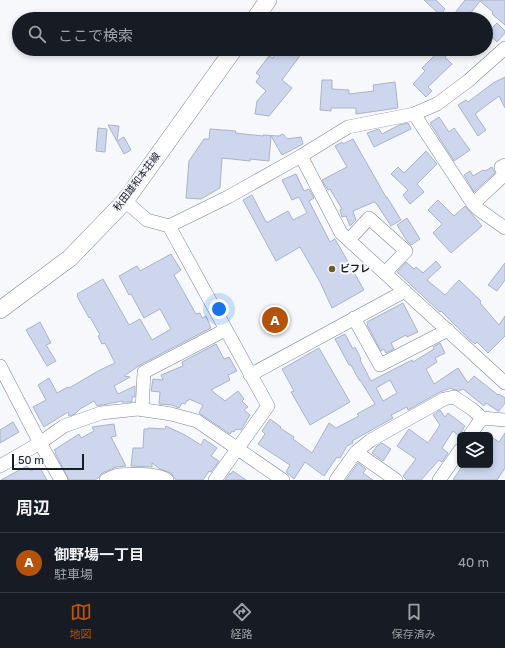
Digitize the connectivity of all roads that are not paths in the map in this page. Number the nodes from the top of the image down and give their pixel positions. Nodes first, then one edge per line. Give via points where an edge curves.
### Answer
1 (268, 0) edge
2 (260, 12) edge
3 (505, 48) edge
4 (229, 56) edge
5 (414, 114) junction
6 (301, 156) junction
7 (505, 165) edge
8 (125, 201) junction
9 (473, 204) junction
10 (169, 226) junction
11 (505, 228) edge
12 (349, 240) junction
13 (385, 273) junction
14 (405, 291) junction
15 (0, 310) edge
16 (354, 318) junction
17 (225, 330) junction
18 (448, 330) junction
19 (0, 366) edge
20 (250, 375) junction
21 (505, 383) edge
22 (142, 410) junction
23 (482, 418) junction
24 (505, 420) edge
25 (472, 432) edge
26 (40, 443) junction
27 (238, 449) junction
28 (356, 452) junction
29 (457, 454) edge
30 (0, 466) edge
31 (138, 478) edge
32 (60, 480) edge
33 (106, 480) edge
34 (168, 480) edge
35 (215, 480) edge
36 (283, 480) edge
37 (336, 480) edge
38 (396, 480) edge
39 (439, 480) edge

1 - 2 main road
3 - 5 street via 437,104
4 - 8 main road, 秋田雄和本荘線
5 - 6 street via 348,127
5 - 9 street
6 - 10 street
6 - 12 street via 341,232
7 - 9 street via 501,167 502,177
8 - 10 street via 147,220
8 - 15 main road, 秋田雄和本荘線 via 70,258
9 - 11 street
10 - 17 street
12 - 13 street
12 - 13 street via 369,218 406,251
13 - 14 street
14 - 16 street
14 - 18 street
16 - 18 street via 380,365
16 - 20 street
17 - 20 street
17 - 22 street via 144,372
18 - 21 street
19 - 26 street
20 - 27 street via 268,406
22 - 26 street via 101,413 64,426
22 - 27 street via 197,421
23 - 24 street
23 - 25 street
23 - 28 street via 454,397 444,399 370,440
26 - 30 street
26 - 32 street
27 - 35 street
27 - 36 street
28 - 37 street
28 - 38 street
29 - 39 street
31 - 33 street via 116,476
31 - 34 street via 162,477

